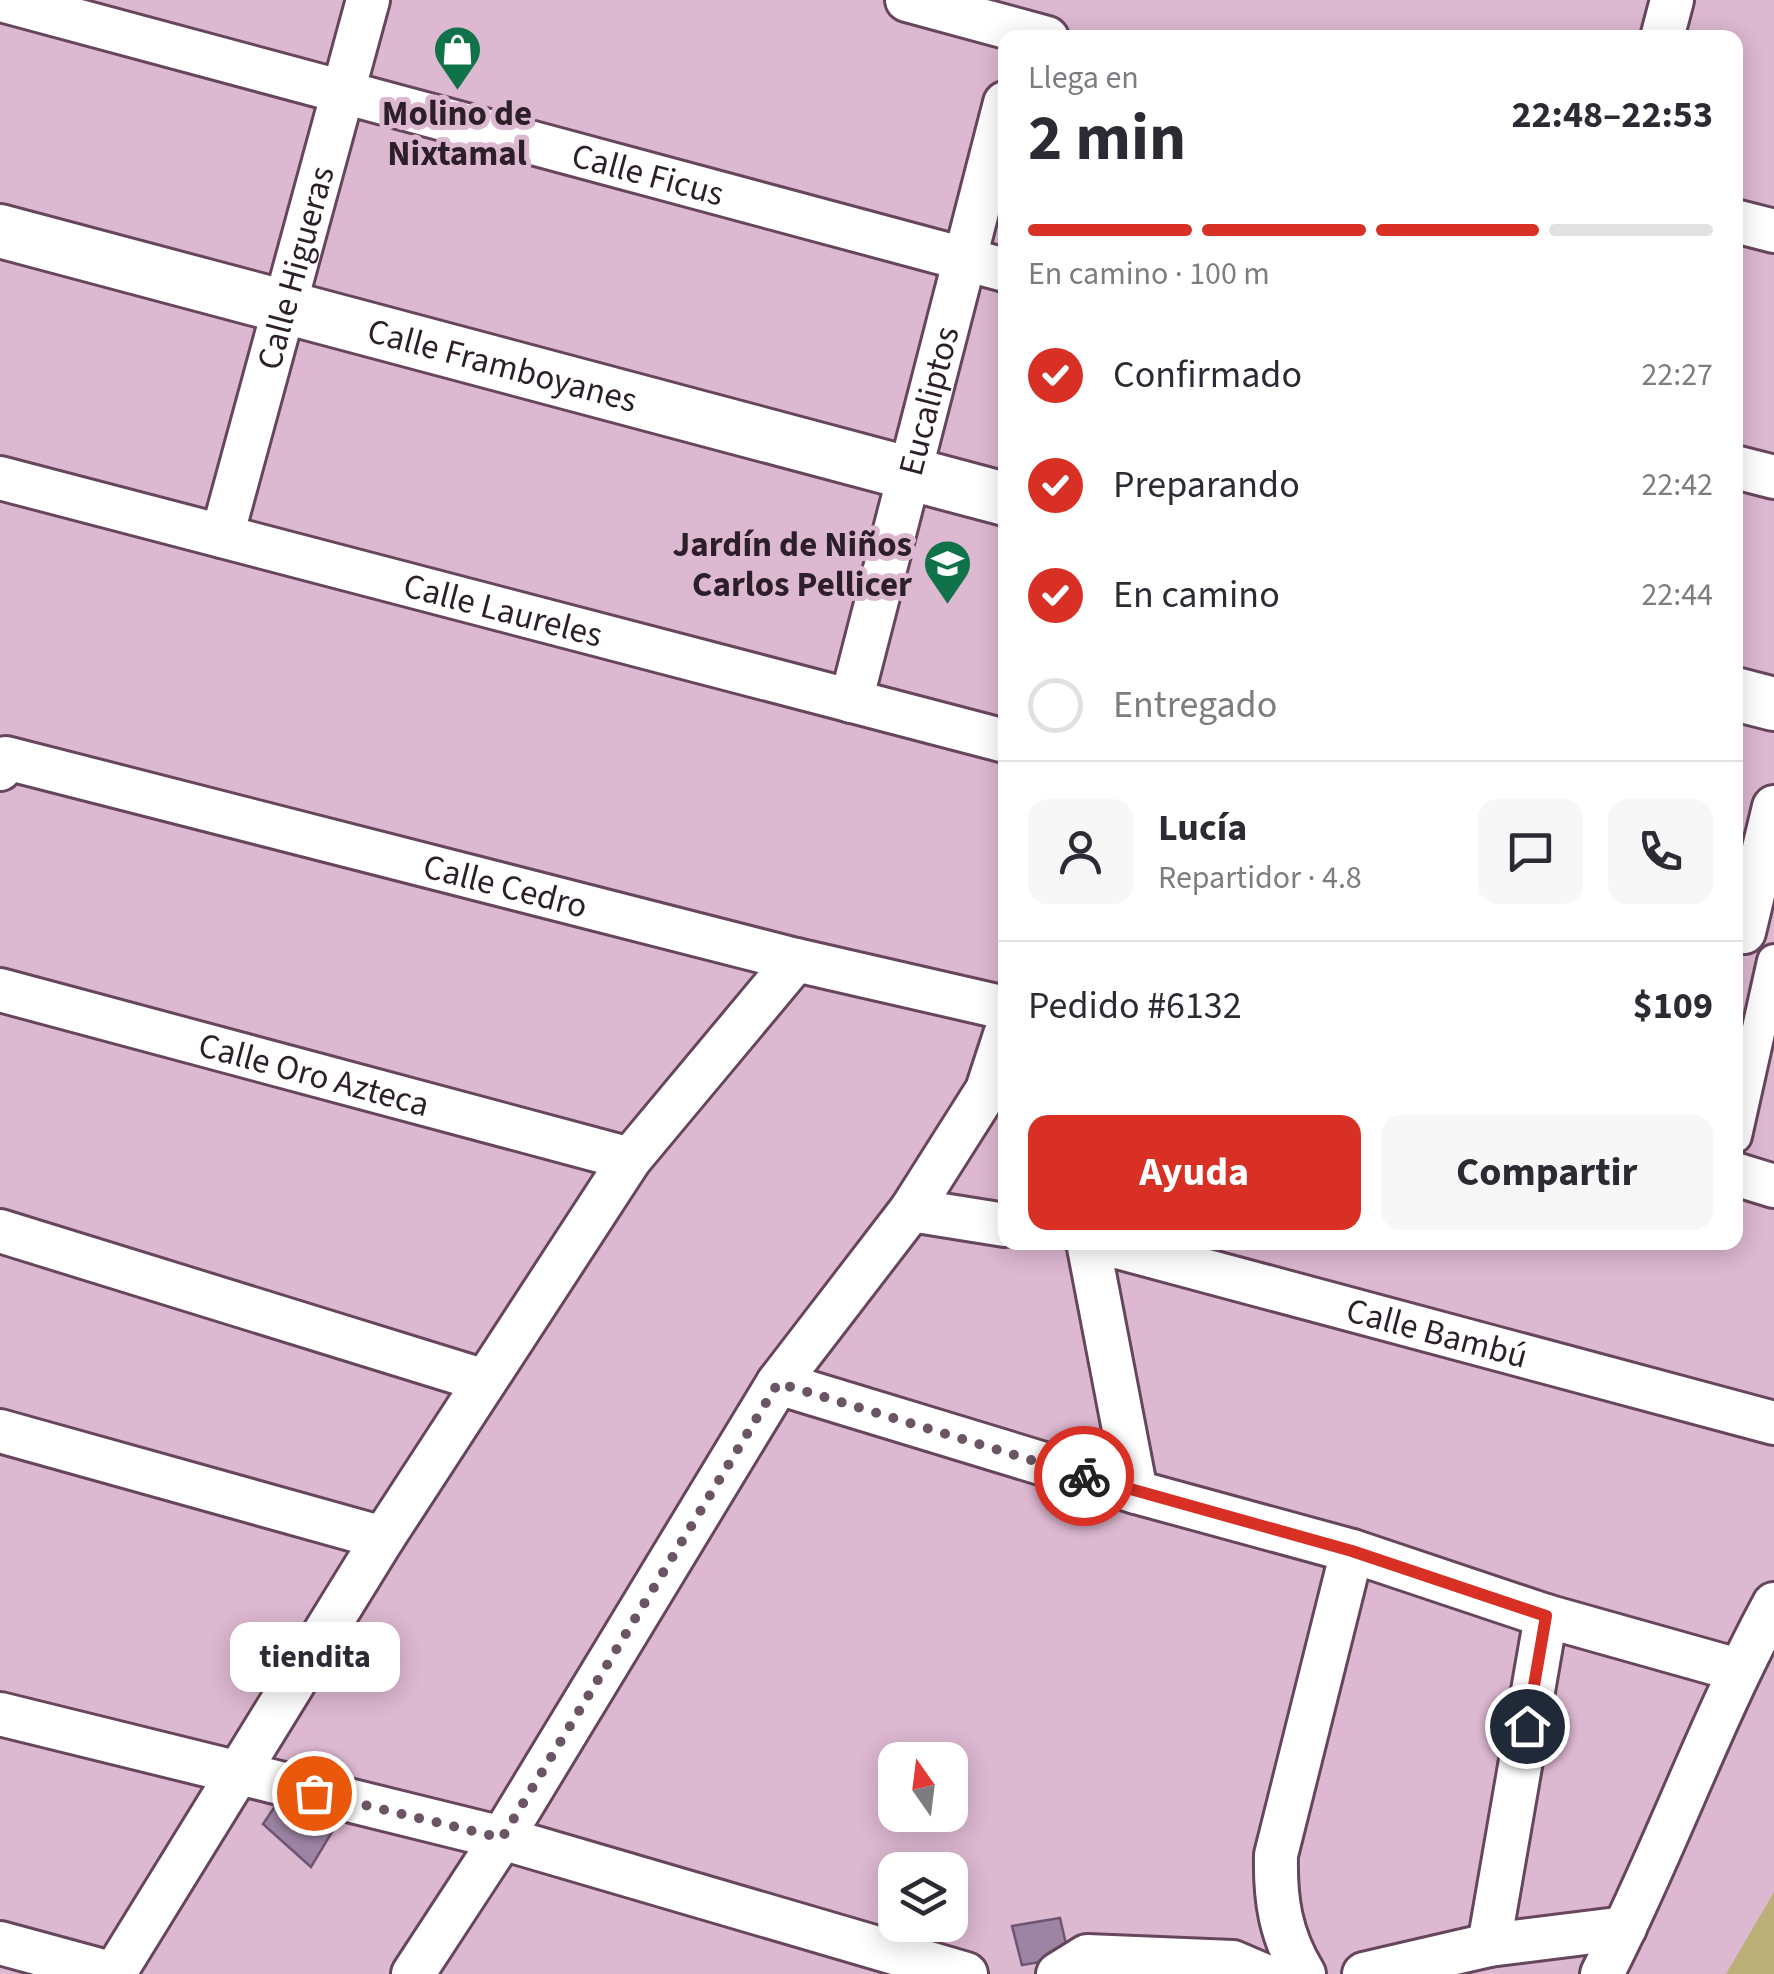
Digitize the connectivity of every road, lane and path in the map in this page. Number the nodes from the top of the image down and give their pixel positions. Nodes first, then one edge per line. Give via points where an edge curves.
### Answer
1 (1, 0) edge
2 (368, 0) edge
3 (907, 0) edge
4 (1672, 0) edge
5 (1031, 27) edge
6 (1664, 30) edge
7 (342, 92) junction
8 (998, 160) edge
9 (1743, 223) edge
10 (0, 231) edge
11 (1774, 232) edge
12 (985, 265) edge
13 (284, 306) junction
14 (1743, 468) edge
15 (909, 473) junction
16 (1774, 477) edge
17 (0, 478) edge
18 (998, 497) edge
19 (222, 536) junction
20 (1743, 696) edge
21 (851, 701) junction
22 (1774, 704) edge
23 (998, 739) edge
24 (3, 764) edge
25 (1774, 807) edge
26 (1757, 941) edge
27 (796, 960) junction
28 (0, 990) edge
29 (998, 1006) edge
30 (998, 1057) edge
31 (1743, 1065) edge
32 (630, 1160) junction
33 (1743, 1176) edge
34 (1774, 1186) edge
35 (911, 1210) junction
36 (998, 1225) edge
37 (0, 1230) edge
38 (1090, 1250) edge
39 (1129, 1250) edge
40 (486, 1381) junction
41 (778, 1383) junction
42 (1774, 1423) edge
43 (0, 1430) edge
44 (1136, 1492) junction
45 (383, 1538) junction
46 (1352, 1551) junction
47 (1774, 1604) edge
48 (1546, 1616) junction
49 (1738, 1670) junction
50 (0, 1714) edge
51 (240, 1775) junction
52 (502, 1838) junction
53 (1625, 1928) junction
54 (0, 1943) edge
55 (1489, 1945) junction
56 (114, 1974) edge
57 (413, 1974) edge
58 (966, 1974) edge
59 (1058, 1974) edge
60 (1261, 1974) edge
61 (1304, 1974) edge
62 (1364, 1974) edge
63 (1602, 1974) edge

1 - 7 street, Calle Ficus
2 - 7 street, Calle Higueras
3 - 5 street
4 - 6 street
7 - 12 street, Calle Ficus
7 - 13 street, Calle Higueras
8 - 12 street, Eucaliptos
9 - 11 street
10 - 13 street, Calle Framboyanes
12 - 15 street, Eucaliptos
13 - 15 street, Calle Framboyanes
13 - 19 street, Calle Higueras
14 - 16 street
15 - 18 street, Calle Framboyanes
15 - 21 street, Eucaliptos
17 - 19 street, Calle Laureles
19 - 21 street, Calle Laureles
20 - 22 street
21 - 23 street, Calle Laureles
24 - 27 street, Calle Cedro
25 - 26 street
26 - 31 street
27 - 29 street, Calle Cedro
27 - 32 street
28 - 32 street, Calle Oro Azteca
30 - 35 street via 987,1090
32 - 40 street
33 - 34 street
35 - 36 street
35 - 41 street
37 - 40 street
38 - 44 street
39 - 42 street, Calle Bambú
40 - 45 street
41 - 44 street
41 - 52 street
43 - 45 street
44 - 46 street
45 - 51 street
46 - 48 street
46 - 61 street via 1276,1855 1275,1900
47 - 49 street
48 - 49 street
48 - 55 street
49 - 53 street
50 - 51 street
51 - 52 street
51 - 56 street
52 - 57 street
52 - 58 street
53 - 55 street
53 - 63 street
54 - 56 street
55 - 62 street
59 - 60 street via 1088,1956 1233,1962

